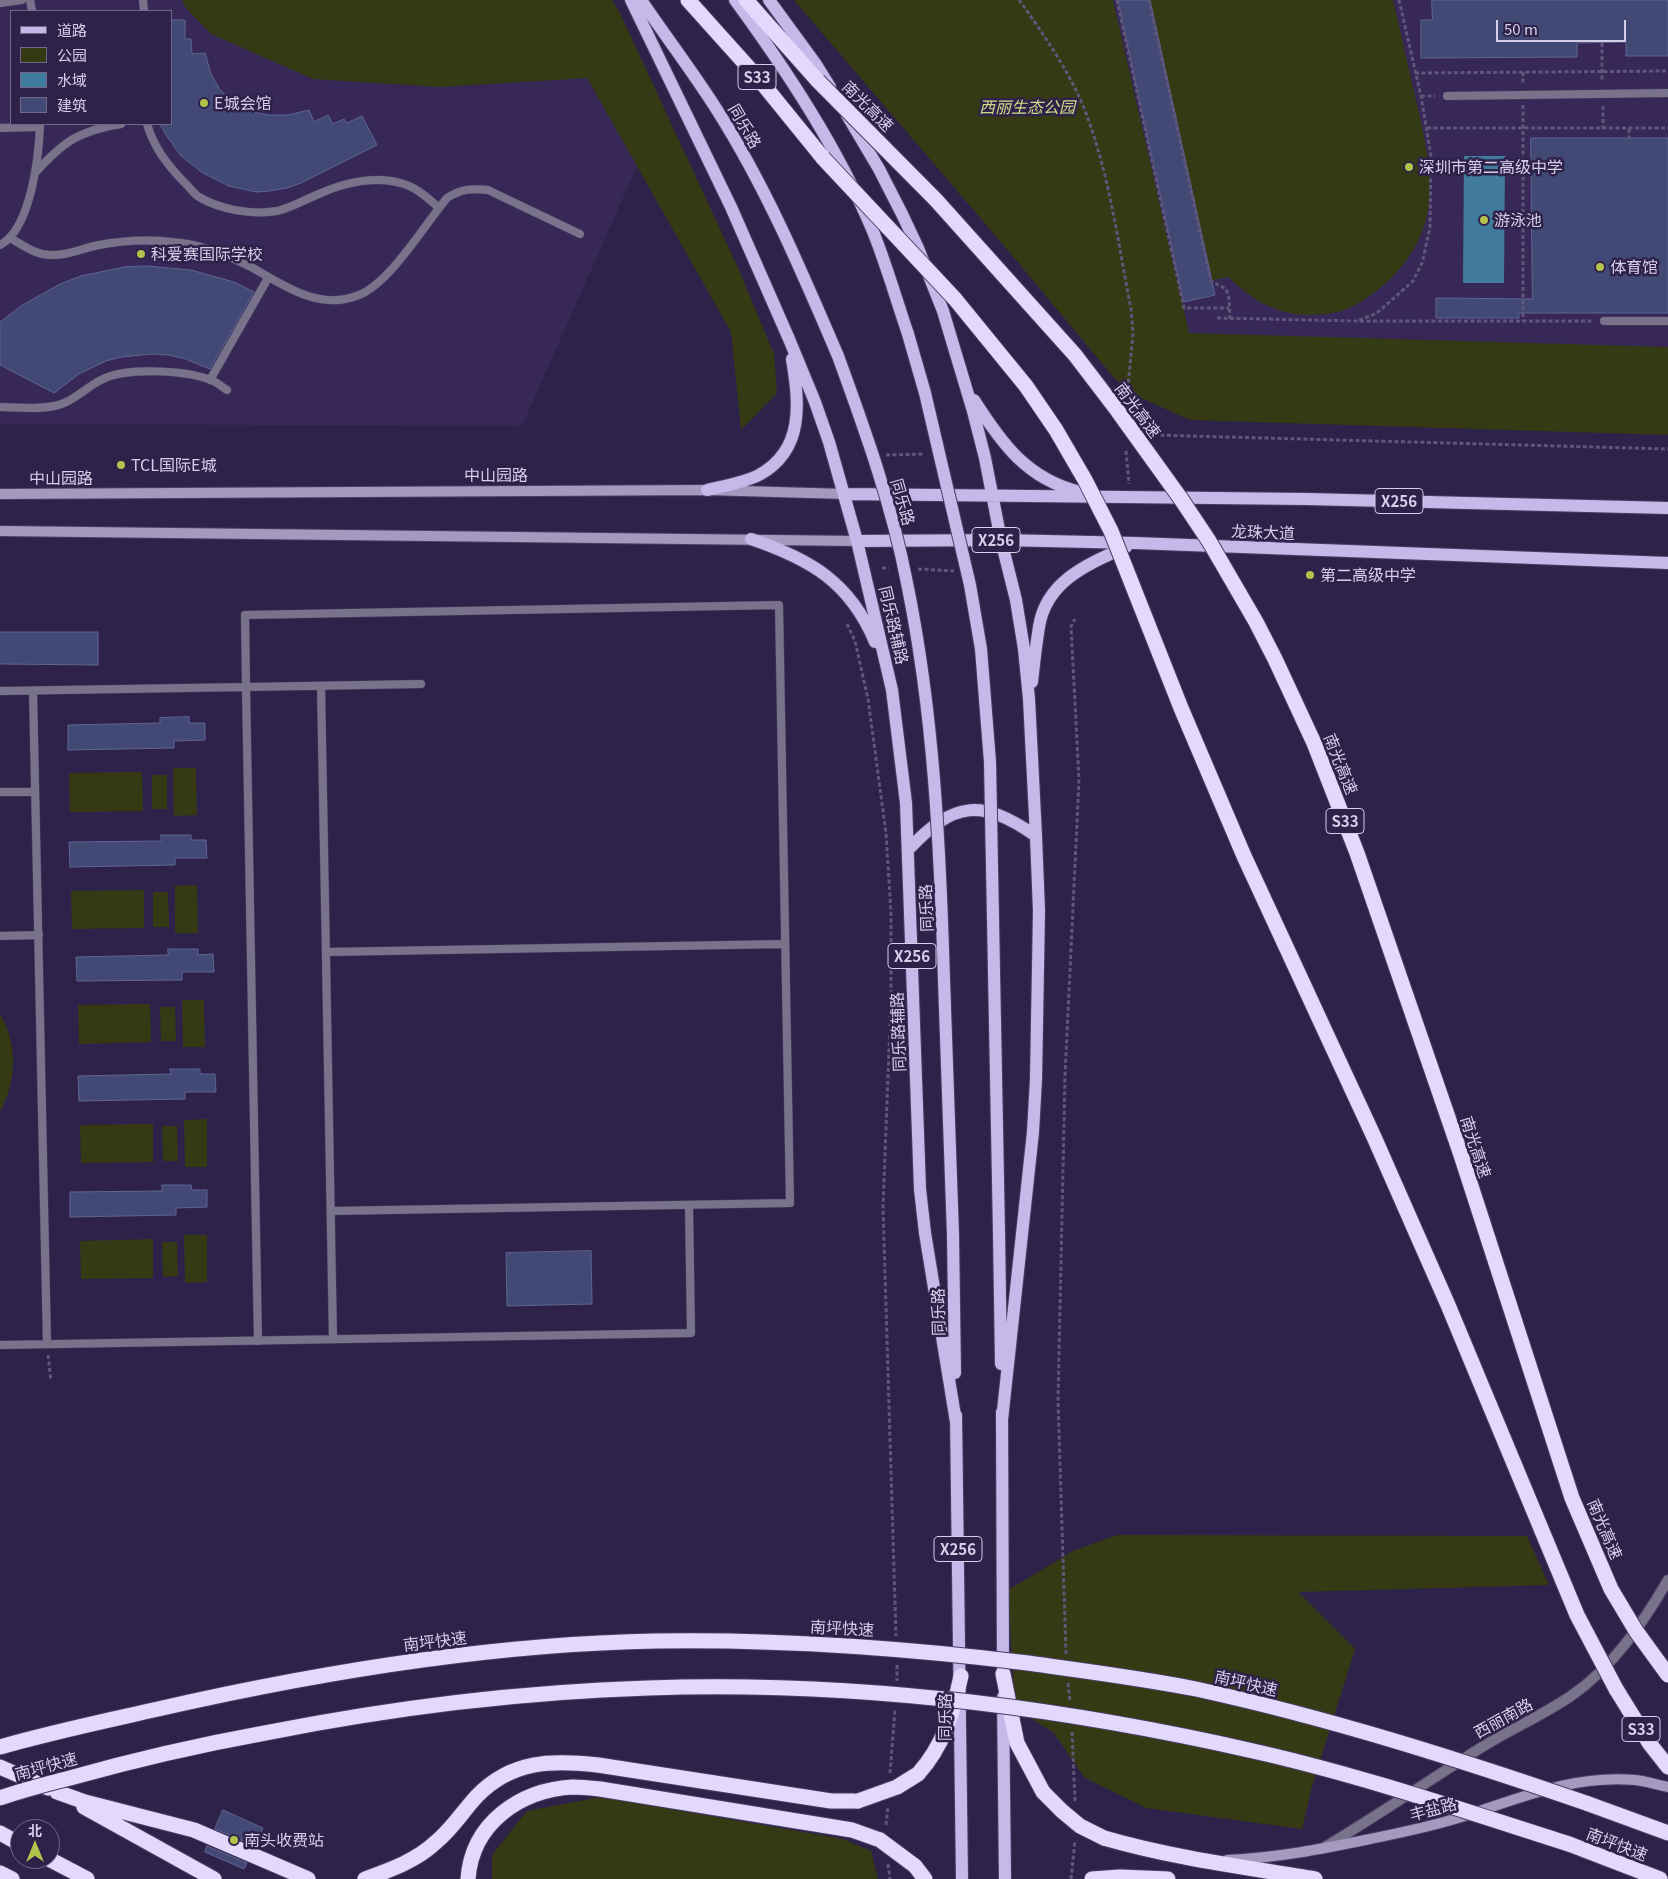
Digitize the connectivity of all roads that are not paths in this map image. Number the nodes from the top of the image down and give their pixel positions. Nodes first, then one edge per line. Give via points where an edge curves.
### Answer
1 (22, 0) edge
2 (632, 0) edge
3 (641, 0) edge
4 (688, 0) edge
5 (734, 0) edge
6 (746, 0) edge
7 (769, 0) edge
8 (0, 3) edge
9 (1668, 94) edge
10 (1447, 96) dead end
11 (40, 125) edge
12 (114, 125) edge
13 (147, 125) edge
14 (0, 128) edge
15 (35, 173) junction
16 (439, 208) junction
17 (580, 234) dead end
18 (10, 238) junction
19 (0, 245) edge
20 (268, 278) junction
21 (1604, 321) road end
22 (1668, 321) edge
23 (789, 339) junction
24 (210, 380) junction
25 (965, 385) junction
26 (227, 390) dead end
27 (0, 407) edge
28 (708, 490) junction
29 (0, 494) edge
30 (845, 494) junction
31 (993, 495) junction
32 (1130, 498) junction
33 (1668, 508) edge
34 (0, 531) edge
35 (751, 540) junction
36 (1001, 540) junction
37 (857, 542) junction
38 (1135, 543) junction
39 (1668, 564) edge
40 (421, 684) dead end
41 (321, 686) junction
42 (246, 687) junction
43 (892, 690) junction
44 (0, 691) edge
45 (33, 691) junction
46 (1029, 699) junction
47 (0, 792) edge
48 (35, 792) junction
49 (1036, 836) junction
50 (908, 850) junction
51 (39, 935) junction
52 (0, 936) edge
53 (785, 944) junction
54 (326, 952) junction
55 (689, 1205) junction
56 (331, 1211) junction
57 (334, 1339) junction
58 (258, 1340) junction
59 (48, 1344) junction
60 (0, 1345) edge
61 (1002, 1420) junction
62 (956, 1422) junction
63 (1668, 1580) edge
64 (1003, 1674) junction
65 (1668, 1675) edge
66 (961, 1676) junction
67 (0, 1747) edge
68 (0, 1767) edge
69 (1668, 1768) edge
70 (1668, 1787) edge
71 (57, 1792) junction
72 (0, 1798) edge
73 (1668, 1833) edge
74 (1322, 1849) junction
75 (1202, 1860) junction
76 (60, 1865) edge
77 (0, 1873) edge
78 (12, 1879) edge
79 (87, 1879) edge
80 (214, 1879) edge
81 (308, 1879) edge
82 (365, 1879) edge
83 (468, 1879) edge
84 (926, 1879) edge
85 (962, 1879) edge
86 (1005, 1879) edge
87 (1093, 1879) edge
88 (1168, 1879) edge
89 (1315, 1879) edge
90 (1660, 1879) edge

1 - 8 lane
2 - 23 main road via 731,207
3 - 62 main road, 同乐路, bridge via 717,109 797,261 866,432 907,581 918,640 935,778 940,852
4 - 69 highway, S33, bridge via 758,78 823,158 955,299 1026,386 1085,480 1111,531 1244,856 1445,1296 1577,1615 1616,1689
5 - 61 main road, bridge via 803,100 837,158 871,229 925,393 970,585 981,649 990,762
6 - 65 highway, 南光高速 / S33, bridge via 818,81 936,200 1075,355 1151,456 1233,580 1298,707 1357,853 1464,1165 1572,1498 1611,1589
7 - 25 main road via 815,63 883,176 918,248 943,311
9 - 10 lane
11 - 14 lane
11 - 15 lane
12 - 15 lane via 80,134 64,143
13 - 16 lane via 164,159 178,176 198,196 221,208 277,211 335,187 383,180 406,184
15 - 18 lane via 22,218
16 - 17 lane via 458,191 488,190
16 - 20 lane via 387,274 358,296 320,300
18 - 19 lane
18 - 20 lane via 34,252 50,256 126,240 193,245 226,255
20 - 24 lane
21 - 22 lane
23 - 28 main road via 798,405 788,447 777,461 759,474
23 - 30 main road, 同乐路辅路 via 815,402
24 - 26 lane
24 - 27 lane via 134,371 101,380 65,403 54,406
25 - 31 main road
25 - 32 main road via 1010,452 1044,478 1090,494
28 - 29 main road, 中山园路
28 - 30 main road, 中山园路
30 - 31 main road, 中山园路 / X256
30 - 37 main road, 同乐路辅路 / X256
31 - 32 main road, 龙珠大道 / X256
31 - 36 main road
32 - 33 main road, 龙珠大道 / X256
34 - 35 main road
35 - 37 main road
35 - 43 main road via 785,551 811,565 852,600 870,629
36 - 37 main road, 龙珠大道 / X256
36 - 38 main road, 龙珠大道 / X256
36 - 46 main road, X256 via 1016,600
37 - 43 main road, 同乐路辅路 / X256
38 - 39 main road, 龙珠大道 / X256
38 - 46 main road, X256 via 1072,574 1052,594 1039,626
40 - 41 lane
41 - 42 lane
41 - 54 lane
42 - 45 lane
42 - 53 lane via 245,615 779,605
42 - 58 lane
43 - 50 main road, 同乐路辅路 / X256 via 906,803
44 - 45 lane
45 - 48 lane
46 - 49 main road, X256
47 - 48 lane
48 - 51 lane
49 - 50 main road via 1001,815 965,811 935,823
49 - 61 main road, X256 via 1036,1088
50 - 62 main road, 同乐路辅路 / X256 via 920,1189 924,1233
51 - 52 lane
51 - 59 lane
53 - 54 lane
53 - 55 lane via 790,1203
54 - 56 lane
55 - 56 lane
55 - 57 lane via 691,1333
56 - 57 lane
57 - 58 lane
58 - 59 lane
59 - 60 lane
61 - 64 main road, X256
62 - 66 main road, 同乐路 / X256
63 - 74 street, 西丽南路 via 1647,1616 1620,1650 1573,1695 1484,1746
64 - 75 highway, bridge via 1017,1743 1043,1792 1068,1809 1080,1826 1104,1838
64 - 86 main road, X256
66 - 82 highway, bridge via 953,1711 931,1760 918,1774 897,1787 858,1801 831,1801 567,1761 538,1763 497,1779 478,1795 436,1843 415,1858
66 - 85 main road, 同乐路 / X256
67 - 73 highway, 南坪快速, bridge via 206,1698 410,1662 540,1647 653,1641 758,1641 860,1646 1094,1672 1230,1697 1419,1748
68 - 71 highway
70 - 74 main road, 丰盐路 via 1635,1780 1594,1780 1551,1787 1415,1830
71 - 80 highway
71 - 81 highway via 194,1830
72 - 90 highway, 南坪快速, bridge via 113,1766 219,1742 416,1707 542,1694 649,1688 856,1692 973,1702 1075,1716 1256,1752 1448,1805 1569,1844
74 - 75 main road, 丰盐路 via 1254,1859
75 - 89 highway
76 - 79 highway
77 - 78 highway
83 - 84 highway, bridge via 474,1849 484,1831 501,1813 520,1801 573,1787 883,1837
87 - 88 highway

